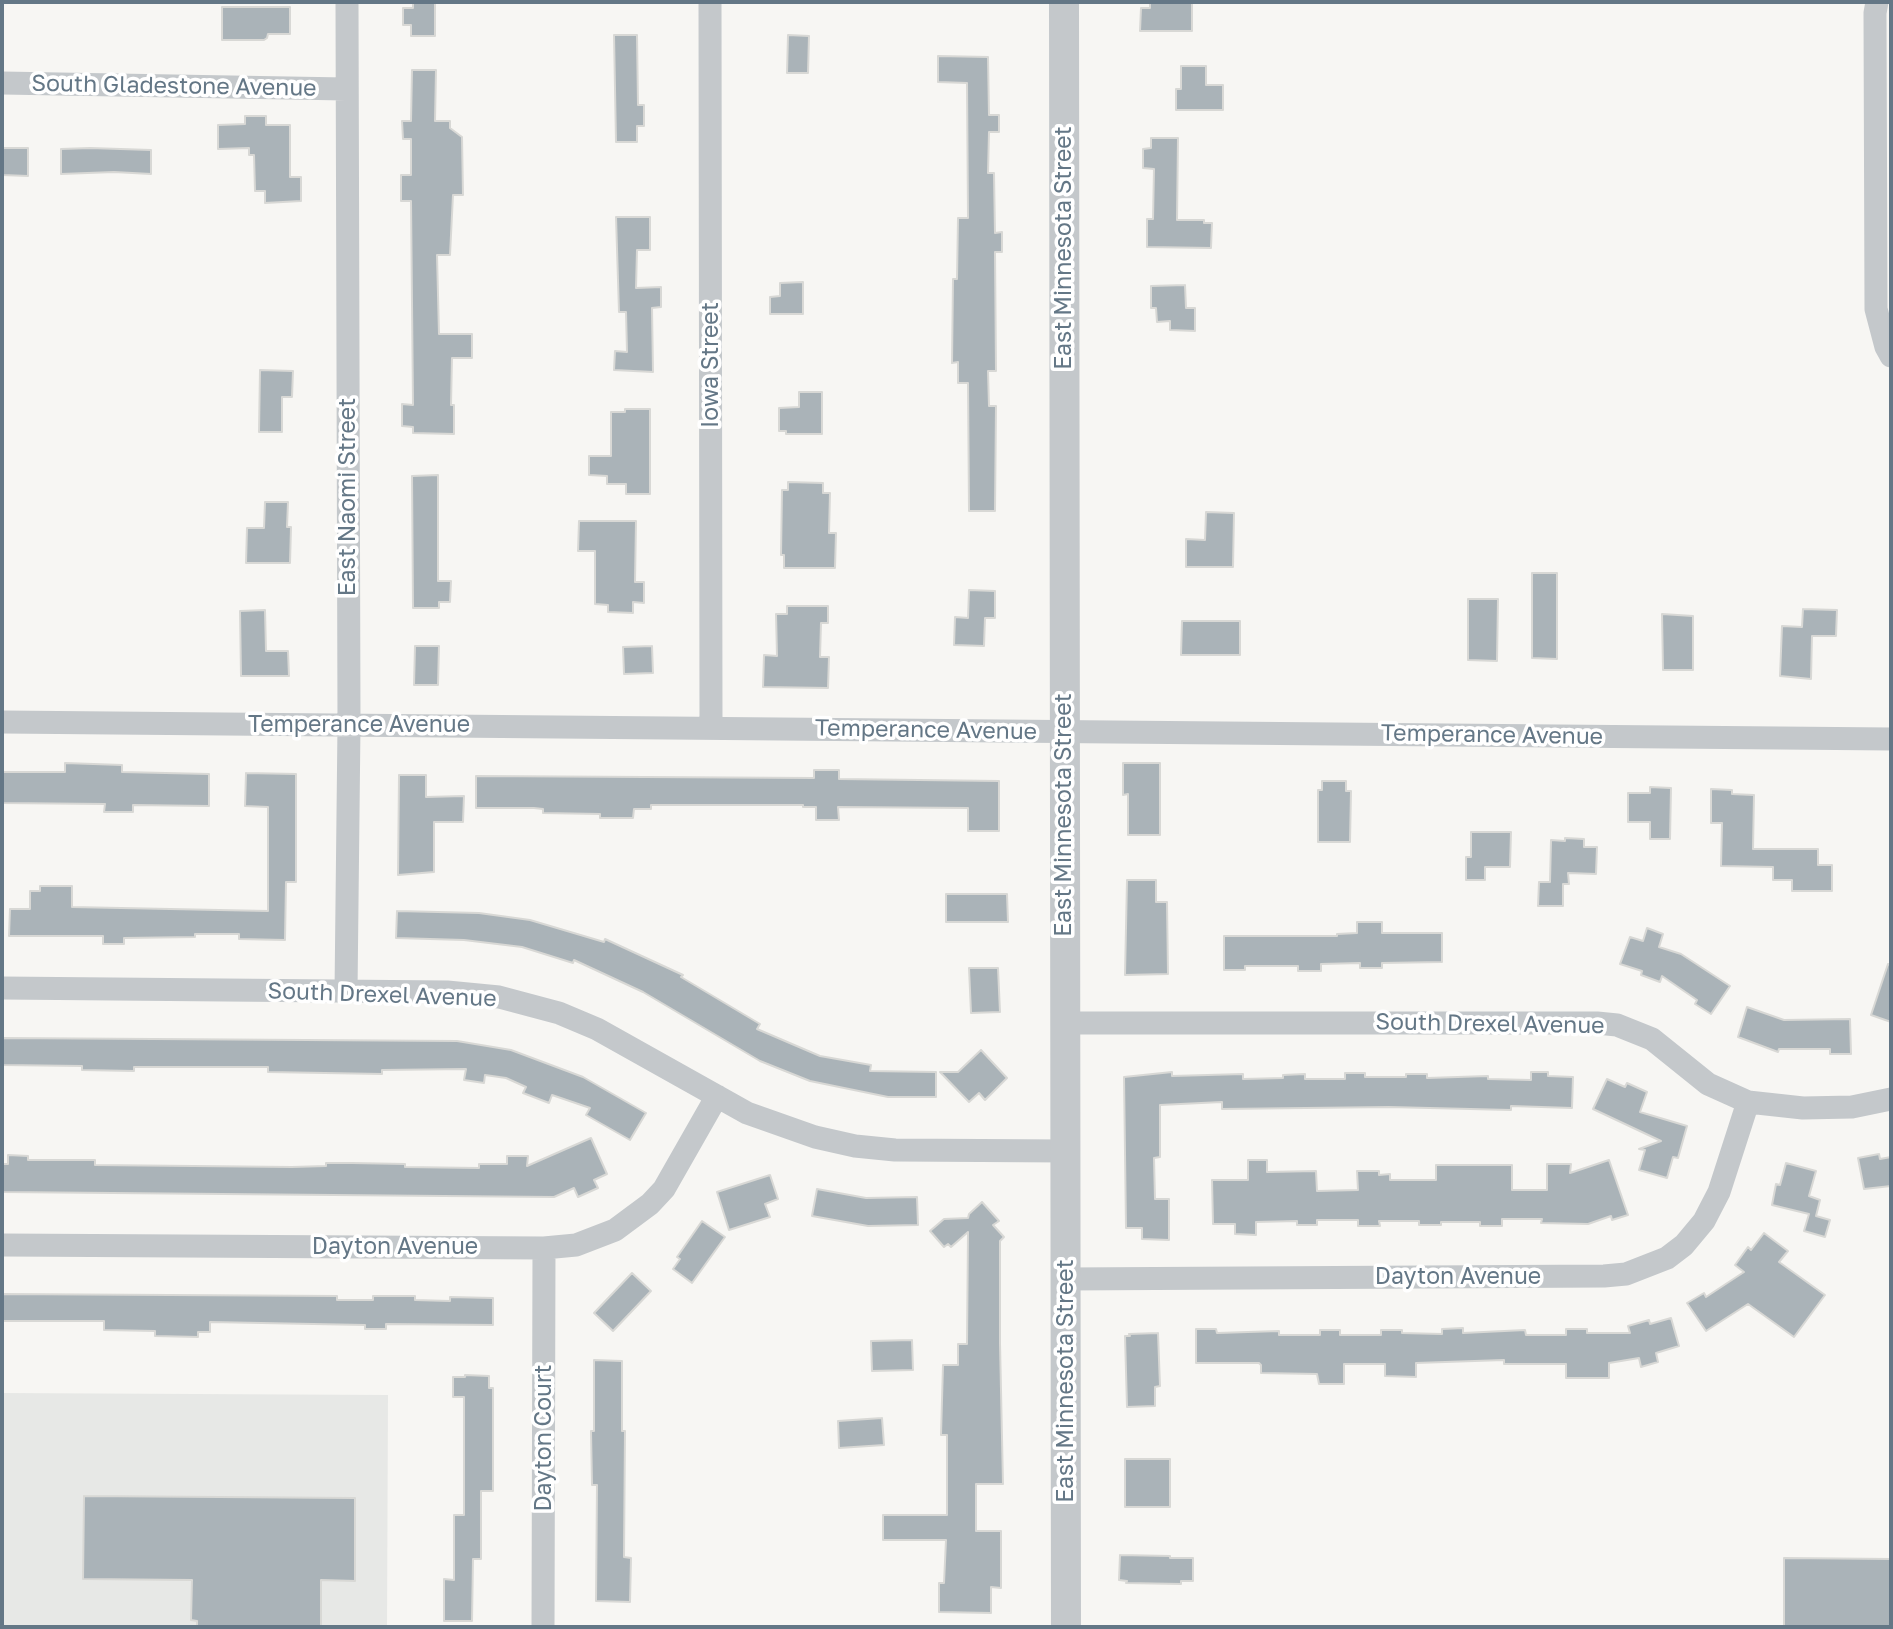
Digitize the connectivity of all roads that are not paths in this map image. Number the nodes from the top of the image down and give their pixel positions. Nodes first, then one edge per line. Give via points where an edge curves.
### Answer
1 (347, 2) edge
2 (710, 2) edge
3 (1064, 2) edge
4 (1878, 2) edge
5 (2, 83) edge
6 (346, 89) junction
7 (1884, 177) edge
8 (1891, 356) edge
9 (2, 722) edge
10 (349, 725) junction
11 (711, 728) junction
12 (1064, 732) junction
13 (1891, 739) edge
14 (2, 988) edge
15 (346, 992) junction
16 (1065, 1023) junction
17 (717, 1096) junction
18 (1891, 1099) edge
19 (1748, 1102) junction
20 (1066, 1151) junction
21 (2, 1245) edge
22 (544, 1248) junction
23 (1066, 1279) junction
24 (543, 1627) edge
25 (1066, 1627) edge

1 - 6 street, East Naomi Street
2 - 11 street, Iowa Street
3 - 12 street, East Minnesota Street
4 - 7 street
5 - 6 street, South Gladestone Avenue
6 - 10 street, East Naomi Street
7 - 8 street via 1876,309
9 - 10 street, Temperance Avenue
10 - 11 street, Temperance Avenue
10 - 15 street, East Naomi Street
11 - 12 street, Temperance Avenue
12 - 13 street, Temperance Avenue
12 - 16 street, East Minnesota Street
14 - 15 street, South Drexel Avenue
15 - 17 street, South Drexel Avenue via 457,993 539,1007 616,1038
16 - 19 street, South Drexel Avenue via 1607,1024 1653,1039 1708,1084
16 - 20 street, East Minnesota Street
17 - 20 street, South Drexel Avenue via 765,1121 855,1146
17 - 22 street, Dayton Avenue via 664,1189 650,1204 597,1239
18 - 19 street, South Drexel Avenue via 1852,1107
19 - 23 street, Dayton Avenue via 1719,1192 1704,1221 1675,1252 1636,1271 1604,1276
20 - 23 street, East Minnesota Street
21 - 22 street, Dayton Avenue
22 - 24 street, Dayton Court
23 - 25 street, East Minnesota Street

